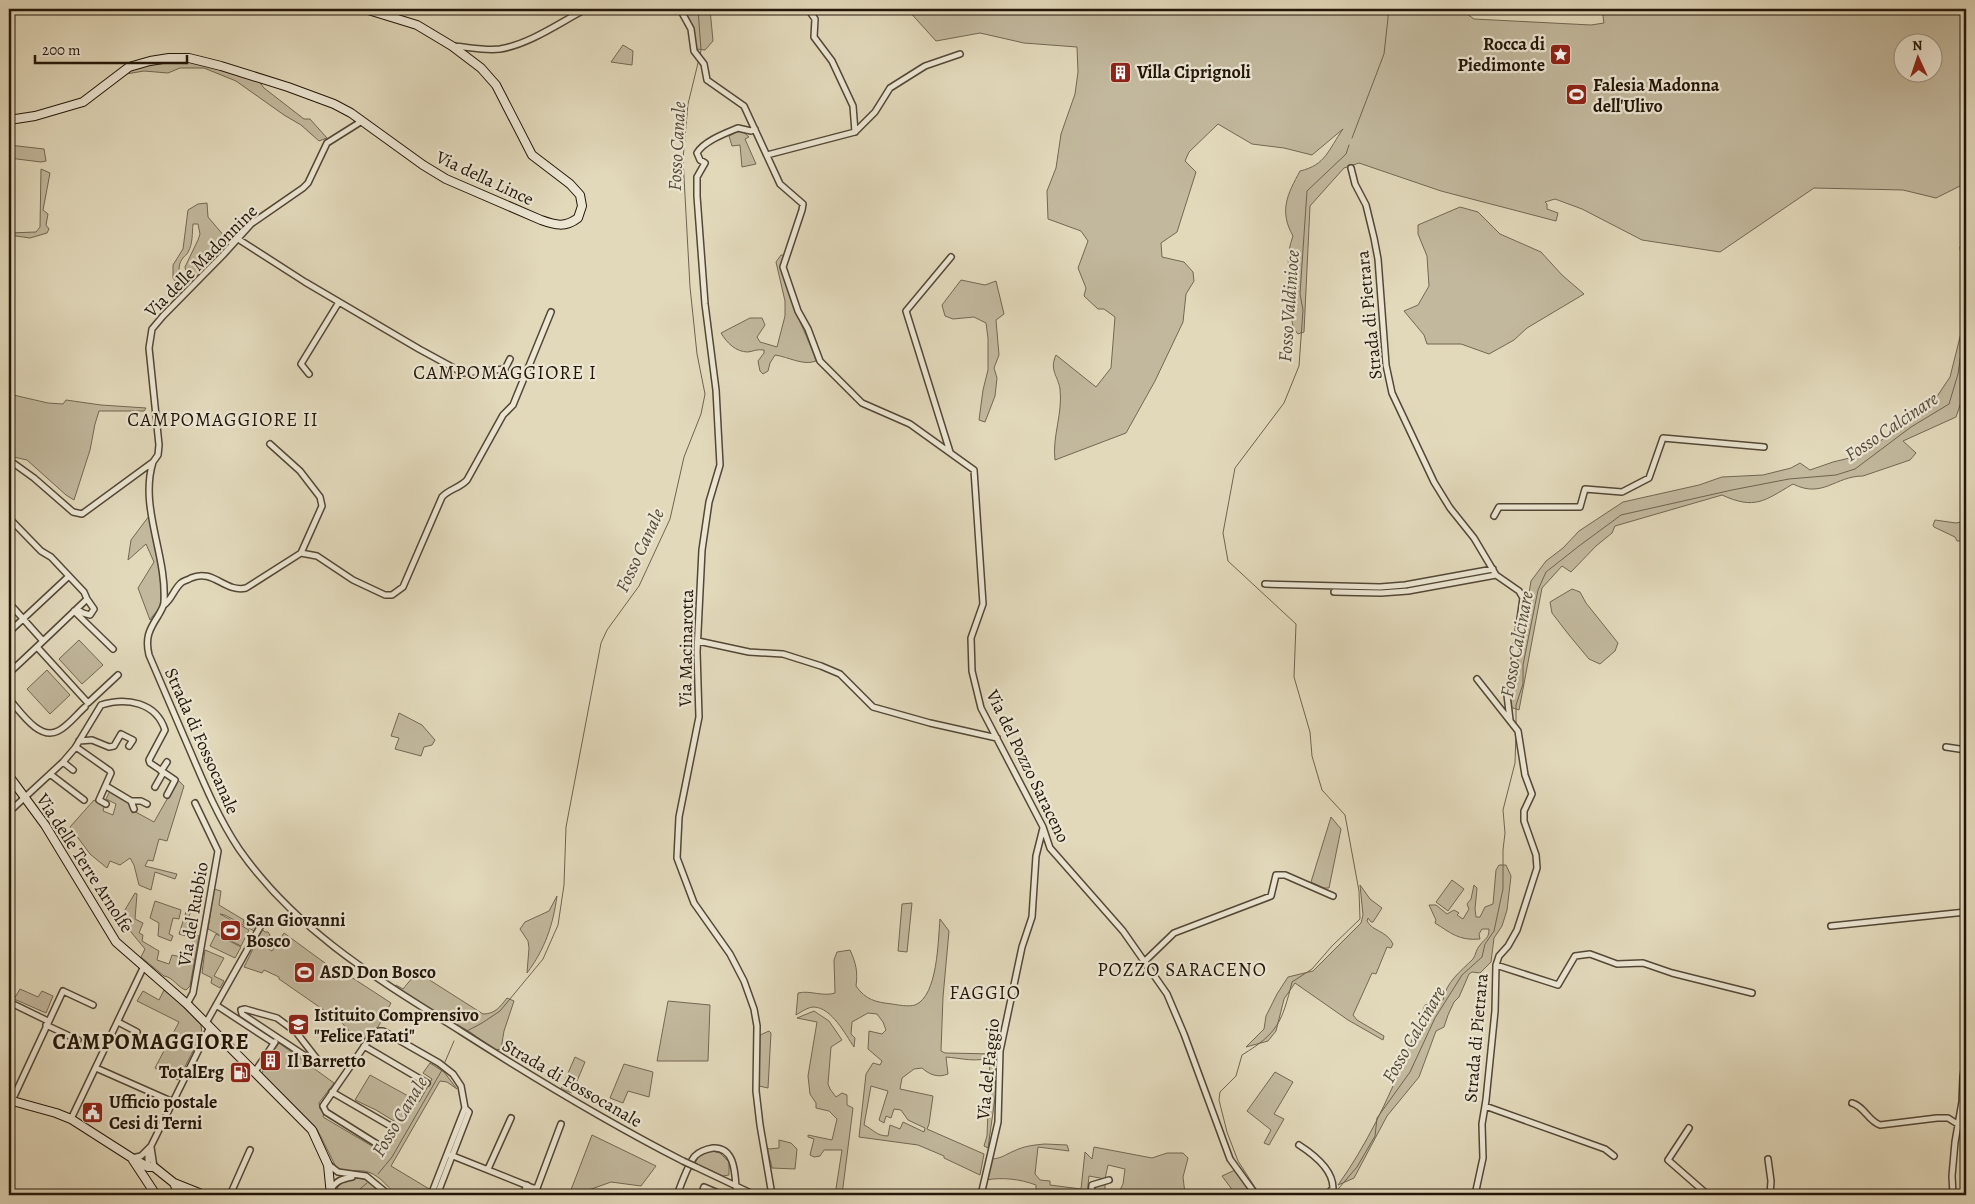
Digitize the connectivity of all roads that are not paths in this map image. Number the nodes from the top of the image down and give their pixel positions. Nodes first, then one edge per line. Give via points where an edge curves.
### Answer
1 (365, 9) edge
2 (586, 9) edge
3 (680, 9) edge
4 (808, 9) edge
5 (452, 46) junction
6 (960, 54) dead end
7 (9, 120) edge
8 (362, 121) junction
9 (754, 129) junction
10 (855, 132) junction
11 (767, 155) junction
12 (1351, 168) dead end
13 (238, 239) junction
14 (951, 257) dead end
15 (339, 302) junction
16 (551, 312) dead end
17 (510, 359) dead end
18 (309, 374) dead end
19 (270, 444) dead end
20 (1764, 447) dead end
21 (950, 452) junction
22 (9, 460) edge
23 (153, 462) junction
24 (1494, 516) dead end
25 (9, 518) edge
26 (301, 553) junction
27 (1493, 569) junction
28 (1496, 575) junction
29 (69, 576) junction
30 (1265, 584) dead end
31 (1334, 592) dead end
32 (87, 599) junction
33 (9, 603) edge
34 (164, 605) junction
35 (76, 610) junction
36 (23, 619) junction
37 (9, 632) edge
38 (43, 640) junction
39 (698, 641) junction
40 (37, 647) junction
41 (113, 649) dead end
42 (9, 673) edge
43 (118, 675) dead end
44 (1477, 679) dead end
45 (9, 699) edge
46 (85, 707) dead end
47 (1510, 720) junction
48 (997, 738) junction
49 (79, 741) junction
50 (130, 746) dead end
51 (1946, 747) dead end
52 (75, 748) junction
53 (1966, 750) edge
54 (63, 762) junction
55 (167, 762) dead end
56 (104, 769) dead end
57 (73, 770) dead end
58 (162, 772) junction
59 (50, 774) junction
60 (9, 776) edge
61 (106, 786) junction
62 (155, 787) dead end
63 (167, 795) dead end
64 (25, 798) junction
65 (84, 800) dead end
66 (131, 801) junction
67 (195, 802) dead end
68 (106, 804) dead end
69 (147, 804) dead end
70 (134, 809) dead end
71 (9, 812) edge
72 (1043, 827) junction
73 (1333, 896) dead end
74 (1966, 912) edge
75 (264, 920) dead end
76 (1831, 926) dead end
77 (1144, 962) junction
78 (1496, 965) junction
79 (144, 966) junction
80 (1752, 993) dead end
81 (10, 1003) edge
82 (187, 1004) junction
83 (94, 1005) dead end
84 (216, 1005) junction
85 (9, 1012) edge
86 (118, 1022) junction
87 (47, 1023) junction
88 (208, 1025) junction
89 (137, 1032) dead end
90 (278, 1038) junction
91 (78, 1040) dead end
92 (274, 1044) junction
93 (364, 1046) junction
94 (1966, 1057) edge
95 (96, 1068) junction
96 (254, 1073) junction
97 (427, 1083) dead end
98 (332, 1092) junction
99 (172, 1102) junction
100 (10, 1103) edge
101 (1852, 1103) dead end
102 (1485, 1106) junction
103 (511, 1118) dead end
104 (71, 1120) junction
105 (561, 1124) dead end
106 (1959, 1125) junction
107 (394, 1128) dead end
108 (1689, 1128) dead end
109 (377, 1144) dead end
110 (1299, 1145) dead end
111 (149, 1149) junction
112 (250, 1150) dead end
113 (450, 1155) junction
114 (1614, 1156) dead end
115 (132, 1158) junction
116 (1768, 1159) dead end
117 (328, 1165) junction
118 (151, 1167) junction
119 (488, 1169) junction
120 (360, 1175) junction
121 (143, 1176) junction
122 (1110, 1180) dead end
123 (174, 1183) junction
124 (527, 1185) junction
125 (736, 1187) junction
126 (330, 1193) edge
127 (153, 1194) edge
128 (176, 1195) edge
129 (184, 1195) edge
130 (203, 1195) edge
131 (230, 1195) edge
132 (389, 1195) edge
133 (431, 1195) edge
134 (437, 1195) edge
135 (523, 1195) edge
136 (677, 1195) edge
137 (701, 1195) edge
138 (723, 1195) edge
139 (755, 1195) edge
140 (772, 1195) edge
141 (981, 1195) edge
142 (1091, 1195) edge
143 (1256, 1195) edge
144 (1326, 1195) edge
145 (1475, 1195) edge
146 (1708, 1195) edge
147 (1770, 1195) edge
148 (1954, 1195) edge

1 - 5 street, Via della Lince via 417,25
2 - 5 street via 532,38 502,49
3 - 9 street, Via del Pozzo Saraceno via 691,29 694,50 704,64 708,80 744,106
4 - 10 street via 815,19 814,37 832,61 853,106
5 - 8 street, Via della Lince via 481,68 496,85 532,155 576,190 582,201 578,218 566,225 554,224 446,179
6 - 10 street via 925,66 890,88 875,112
7 - 8 street, Via della Lince via 83,102 129,67 169,58 189,58 288,87 334,104
8 - 13 street, Via delle Madonnine via 327,143 308,183 251,224
9 - 11 street, Via del Pozzo Saraceno
9 - 39 street, Via Macinarotta via 733,130 697,154 705,164 697,177 697,196 720,465 705,526
10 - 11 street
11 - 21 street, Via del Pozzo Saraceno via 780,184 802,204 784,267 798,311 820,361 862,403 910,424
12 - 27 street, Strada di Pietrara via 1366,205 1376,245 1386,365 1392,393 1434,482
13 - 15 street
13 - 23 street, Via delle Madonnine via 152,329 149,348 159,445
14 - 21 street via 906,312
15 - 17 street via 464,373 505,369
15 - 18 street via 301,364
16 - 26 street via 513,405 503,415 464,484 442,497 403,586 392,595 385,595 353,580 316,556
19 - 26 street via 300,471 322,502
20 - 24 street via 1663,438 1649,478 1622,492 1585,489 1580,507 1499,507
21 - 48 street, Via del Pozzo Saraceno via 974,470 983,604 971,638 972,672 981,708
22 - 23 street via 73,512 82,514
23 - 34 street, Via delle Madonnine via 148,478 149,493 162,565
25 - 29 street
26 - 34 street via 238,590 212,576 195,576 181,583
27 - 28 street, Strada di Pietrara
27 - 30 street via 1380,587
28 - 31 street via 1408,591
28 - 47 street, Strada di Pietrara via 1519,591 1523,598 1507,694
29 - 32 street
29 - 36 street
32 - 35 street
32 - 35 street via 94,609 90,615
33 - 36 street
34 - 125 street, Strada di Fossocanale, bridge via 146,638 149,655 216,812 256,870 294,912 333,947 393,990 510,1064 614,1126
35 - 38 street
35 - 41 street
36 - 37 street
36 - 38 street
38 - 40 street
39 - 48 street via 749,652 783,654 821,666 840,674 873,707
39 - 140 street, Via Macinarotta via 699,717 679,816 677,858 694,903 730,954 754,1009 757,1026 756,1091
40 - 42 street
40 - 43 street via 88,703
44 - 47 street, Strada di Pietrara
45 - 46 street via 38,731 45,733 58,731
47 - 78 street, Strada di Pietrara via 1518,731 1525,774 1532,789 1524,821 1536,855 1537,868 1517,930
48 - 72 street, Via del Pozzo Saraceno
49 - 50 street via 92,740 109,747 114,746 121,734 133,740
49 - 52 street
49 - 58 street via 101,705 114,701 142,705 161,719 165,730 148,760
51 - 53 street
52 - 54 street
52 - 56 street
52 - 61 street via 110,771
54 - 57 street
54 - 59 street
55 - 58 street
58 - 62 street
58 - 63 street via 175,780
59 - 64 street
59 - 65 street
60 - 64 street, Via delle Terre Arnolfe
61 - 66 street
61 - 68 street via 99,800
64 - 71 street
64 - 79 street, Via delle Terre Arnolfe via 116,942
66 - 69 street
66 - 70 street
67 - 82 street, Via del Rubbio via 218,851 192,993
72 - 77 street, Via del Pozzo Saraceno via 1050,848 1123,931
72 - 141 street, Via del Faggio via 1036,856 1032,916 1000,1051 998,1122
73 - 77 street via 1284,875 1276,875 1271,896 1174,933
74 - 76 street
75 - 84 street
77 - 143 street, Via del Pozzo Saraceno via 1167,994 1230,1160
78 - 80 street via 1558,985 1574,956 1590,954 1617,964 1643,963
78 - 102 street, Strada di Pietrara via 1495,1011
79 - 82 street, Via delle Terre Arnolfe
79 - 86 street
81 - 85 street
81 - 87 street
82 - 88 street, Via delle Terre Arnolfe
83 - 87 street via 63,991
84 - 88 street
84 - 92 street
86 - 89 street
86 - 95 street
87 - 91 street
87 - 100 street
88 - 96 street, Via delle Terre Arnolfe
88 - 99 street
90 - 90 street via 314,1063 319,1065 290,1027 277,1018 245,1008 241,1010 242,1014
90 - 92 street
92 - 96 street
93 - 97 street
93 - 98 street
93 - 113 street via 374,1033 383,1031 453,1074 461,1086 465,1108 469,1112
94 - 106 street
95 - 99 street
95 - 104 street
96 - 117 street, Via delle Terre Arnolfe via 312,1130
98 - 107 street
98 - 109 street via 324,1102 326,1112
99 - 111 street
100 - 104 street via 56,1113
101 - 106 street via 1873,1123 1880,1125 1948,1118
102 - 114 street
102 - 145 street, Strada di Pietrara via 1482,1158
103 - 119 street
104 - 115 street
105 - 124 street via 537,1188
106 - 148 street via 1952,1176
108 - 146 street via 1668,1160
110 - 144 street via 1331,1176 1333,1188
111 - 115 street via 142,1156
111 - 118 street
112 - 131 street
113 - 119 street
113 - 133 street
113 - 134 street
115 - 118 street
115 - 121 street
116 - 147 street
117 - 120 street via 338,1172
117 - 126 street, Via delle Terre Arnolfe
118 - 121 street
118 - 123 street
119 - 124 street
120 - 126 street via 338,1180
120 - 132 street via 366,1176
121 - 127 street
122 - 142 street via 1092,1185
123 - 128 street
123 - 130 street
124 - 135 street
125 - 136 street via 733,1161 727,1152 704,1149 695,1156
125 - 139 street, Strada di Fossocanale
129 - 130 street
137 - 138 street via 704,1187

